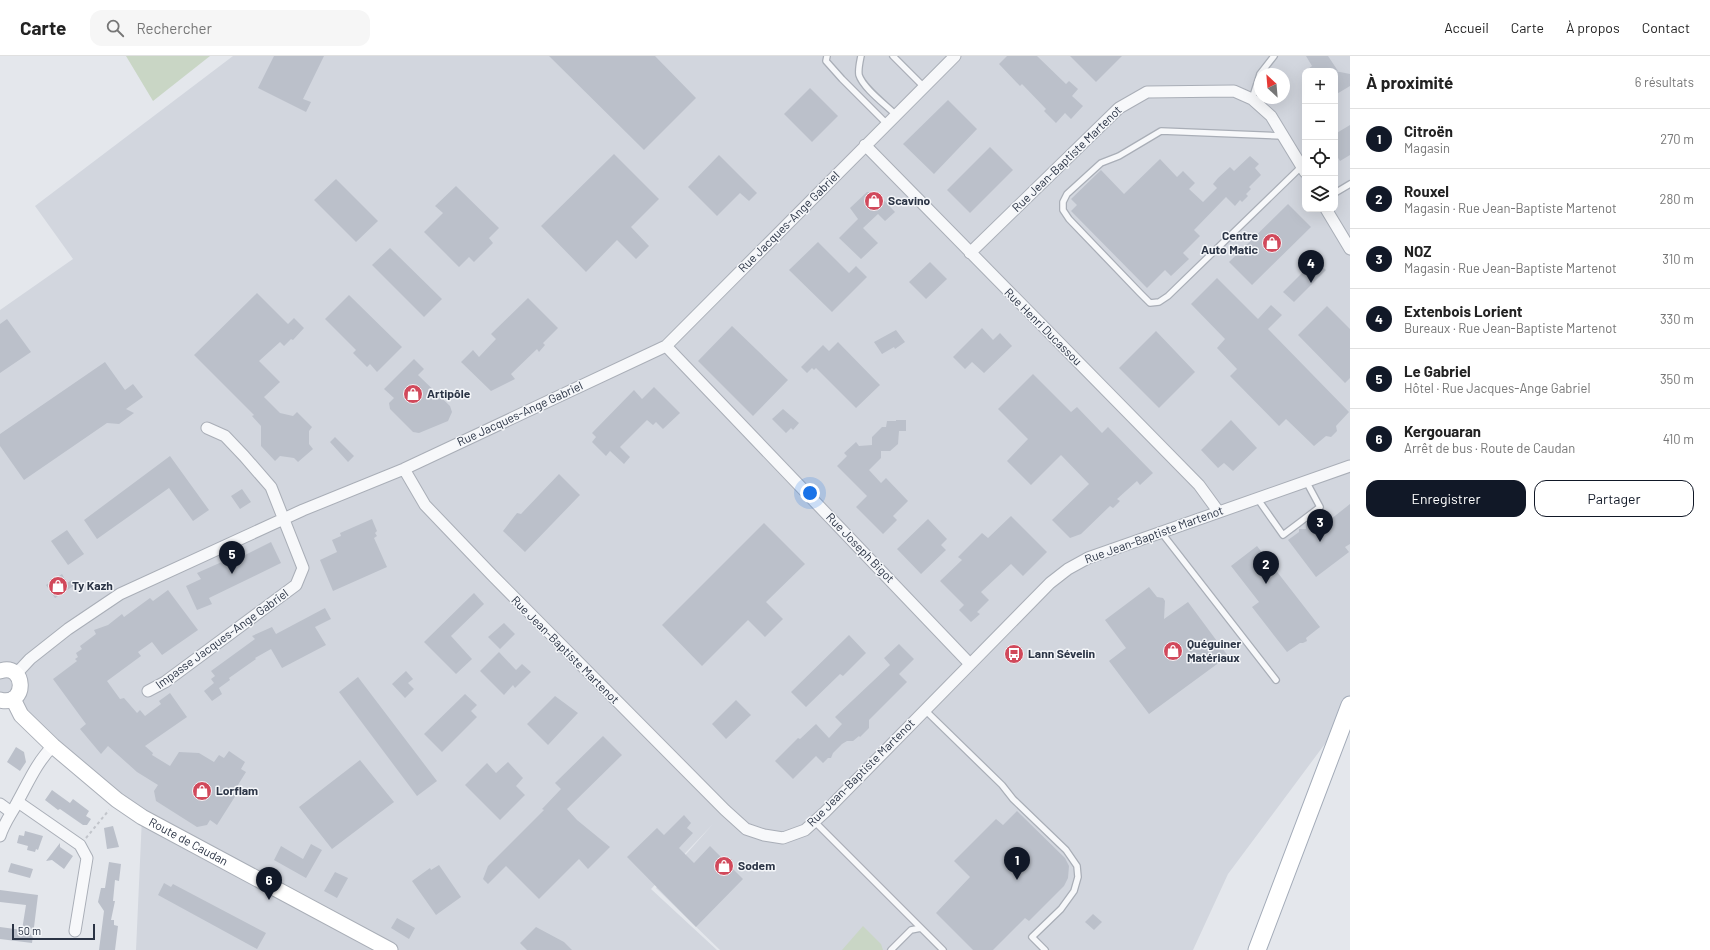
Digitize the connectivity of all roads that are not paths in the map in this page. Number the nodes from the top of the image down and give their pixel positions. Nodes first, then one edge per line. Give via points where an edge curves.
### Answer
1 (827, 56) edge
2 (861, 56) edge
3 (893, 56) edge
4 (955, 56) edge
5 (1274, 56) edge
6 (1265, 68) edge
7 (924, 87) junction
8 (1254, 93) edge
9 (1252, 99) junction
10 (896, 115) junction
11 (887, 124) junction
12 (1282, 136) junction
13 (865, 145) junction
14 (1302, 167) edge
15 (1302, 170) edge
16 (1350, 184) edge
17 (1338, 191) edge
18 (1328, 212) edge
19 (1350, 249) edge
20 (970, 253) junction
21 (666, 346) junction
22 (207, 428) dead end
23 (1350, 466) edge
24 (404, 469) junction
25 (1306, 481) junction
26 (1257, 498) junction
27 (1218, 511) junction
28 (284, 519) junction
29 (1161, 531) junction
30 (970, 664) junction
31 (0, 671) edge
32 (16, 674) junction
33 (1276, 680) dead end
34 (148, 691) dead end
35 (7, 699) edge
36 (1350, 705) edge
37 (925, 710) junction
38 (1350, 721) edge
39 (53, 746) junction
40 (18, 802) junction
41 (0, 804) edge
42 (11, 812) junction
43 (814, 821) junction
44 (0, 836) edge
45 (921, 928) junction
46 (74, 931) dead end
47 (390, 950) edge
48 (891, 950) edge
49 (943, 950) edge
50 (1045, 950) edge
51 (1257, 950) edge
52 (1268, 950) edge

1 - 11 lane via 826,61
2 - 10 lane via 860,75 867,86
3 - 7 lane
4 - 7 street, Rue Jacques-Ange Gabriel
5 - 6 lane
7 - 10 street, Rue Jacques-Ange Gabriel
8 - 9 lane
9 - 12 street, Rue Jean-Baptiste Martenot via 1271,116
9 - 20 street, Rue Jean-Baptiste Martenot via 1234,91 1147,92 1133,99 1119,108
10 - 11 street, Rue Jacques-Ange Gabriel
11 - 13 street, Rue Jacques-Ange Gabriel
12 - 14 street, Rue Jean-Baptiste Martenot
12 - 15 lane via 1161,131 1119,156 1101,163 1067,194 1063,210 1150,303 1159,302
13 - 20 street, Rue Henri Ducassou
13 - 21 street, Rue Jacques-Ange Gabriel
16 - 17 lane
18 - 19 street
20 - 27 street, Rue Henri Ducassou via 1200,485
21 - 24 street, Rue Jacques-Ange Gabriel
21 - 30 street, Rue Joseph Bigot
22 - 28 street, Impasse Jacques-Ange Gabriel via 225,436 271,487
23 - 25 street, Rue Jean-Baptiste Martenot
24 - 28 street, Rue Jacques-Ange Gabriel
24 - 43 street, Rue Jean-Baptiste Martenot via 425,505 440,521 631,717 746,829 783,838 805,830
25 - 26 street, Rue Jean-Baptiste Martenot
25 - 26 lane via 1320,508 1283,535
26 - 27 street, Rue Jean-Baptiste Martenot
27 - 29 street, Rue Jean-Baptiste Martenot
28 - 32 street, Rue Jacques-Ange Gabriel via 120,594 68,629 30,659
28 - 34 street, Impasse Jacques-Ange Gabriel via 303,568 296,585 165,682
29 - 30 street, Rue Jean-Baptiste Martenot via 1088,558 1068,569 1050,583
29 - 33 lane
30 - 37 street, Rue Jean-Baptiste Martenot
31 - 32 street via 8,670
32 - 35 street, Route de Caudan via 21,687 17,696
35 - 39 street, Route de Caudan
36 - 51 main road
37 - 43 street, Rue Jean-Baptiste Martenot
37 - 50 lane via 1066,850 1077,866 1078,877 1074,891 1061,909 1032,937
38 - 52 main road via 1287,891
39 - 40 street via 32,773
39 - 47 street, Route de Caudan via 117,800 142,817
40 - 42 street
40 - 46 street via 80,845 87,858
41 - 42 street
42 - 44 street
43 - 45 lane
45 - 48 lane via 911,930
45 - 49 lane

